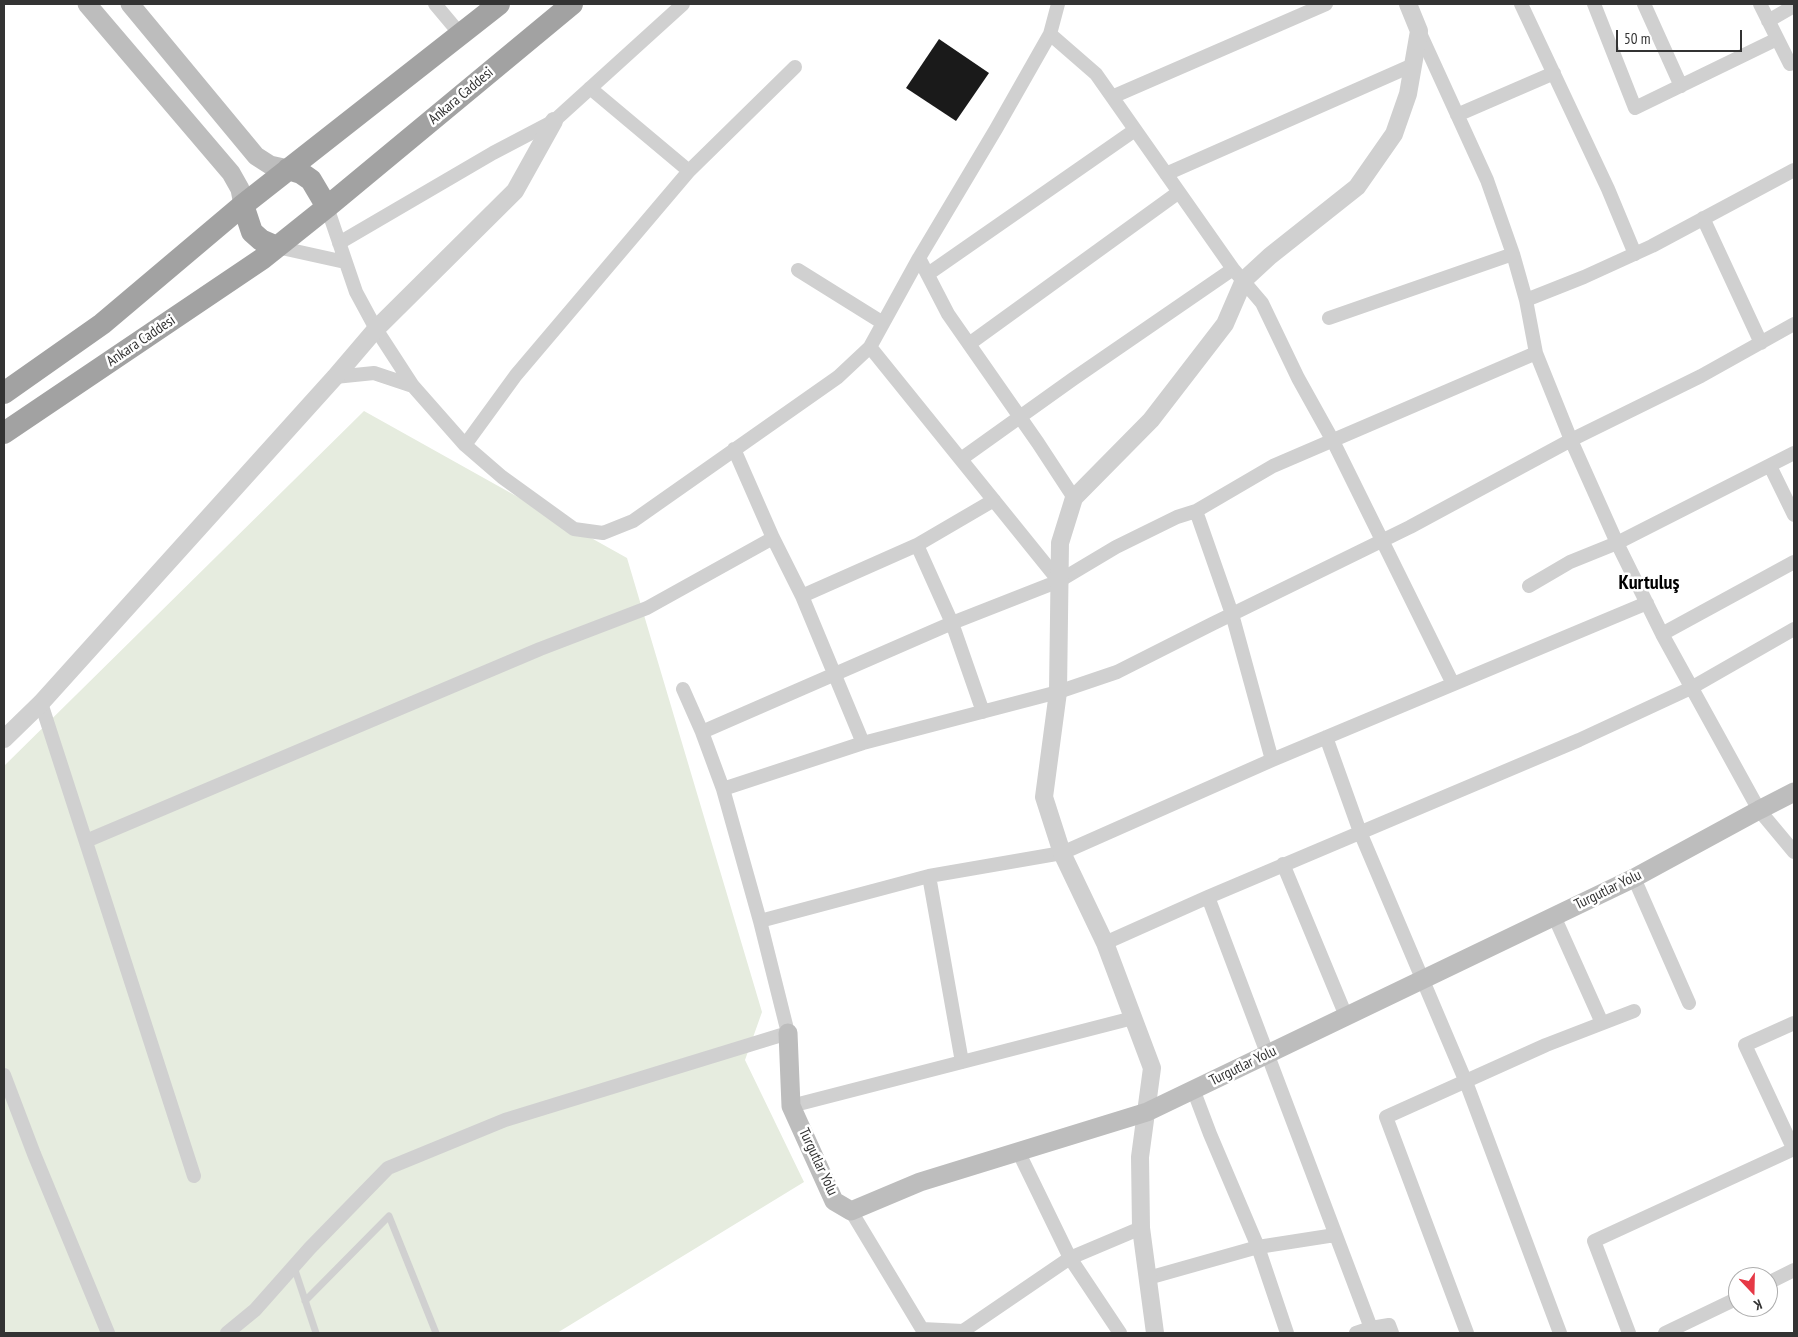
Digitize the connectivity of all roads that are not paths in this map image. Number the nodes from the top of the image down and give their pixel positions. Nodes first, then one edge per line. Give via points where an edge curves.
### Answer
1 (87, 4) edge
2 (130, 4) edge
3 (435, 4) edge
4 (500, 4) edge
5 (572, 4) edge
6 (683, 4) edge
7 (1058, 4) edge
8 (1326, 4) edge
9 (1408, 4) edge
10 (1521, 4) edge
11 (1594, 4) edge
12 (1644, 4) edge
13 (1760, 4) edge
14 (1794, 6) edge
15 (1768, 21) junction
16 (1418, 31) junction
17 (1050, 34) junction
18 (461, 35) junction
19 (1777, 39) junction
20 (1794, 62) edge
21 (1413, 66) junction
22 (795, 67) dead end
23 (1554, 73) junction
24 (1680, 86) junction
25 (590, 88) junction
26 (1112, 97) junction
27 (1457, 115) junction
28 (554, 121) junction
29 (1135, 130) junction
30 (288, 169) junction
31 (1794, 170) edge
32 (689, 171) junction
33 (1166, 174) junction
34 (1179, 192) junction
35 (243, 205) junction
36 (327, 207) junction
37 (1704, 218) junction
38 (339, 243) junction
39 (277, 247) junction
40 (1513, 254) junction
41 (1635, 254) junction
42 (920, 258) junction
43 (345, 262) junction
44 (798, 270) dead end
45 (928, 274) junction
46 (1239, 274) junction
47 (1526, 300) junction
48 (1329, 318) dead end
49 (883, 323) junction
50 (1794, 324) edge
51 (376, 329) junction
52 (1761, 343) junction
53 (969, 344) junction
54 (870, 347) junction
55 (1536, 353) junction
56 (335, 377) junction
57 (413, 386) junction
58 (4, 393) edge
59 (1020, 417) junction
60 (4, 433) edge
61 (1571, 440) junction
62 (1333, 441) junction
63 (465, 445) junction
64 (734, 449) junction
65 (1794, 453) edge
66 (961, 459) junction
67 (1770, 466) junction
68 (1074, 498) junction
69 (994, 500) junction
70 (1196, 511) junction
71 (1794, 515) edge
72 (773, 538) junction
73 (1382, 540) junction
74 (1617, 543) junction
75 (917, 545) junction
76 (1794, 562) edge
77 (1059, 581) junction
78 (1528, 586) dead end
79 (802, 596) junction
80 (1647, 603) junction
81 (1232, 614) junction
82 (952, 623) junction
83 (1794, 629) edge
84 (1662, 634) junction
85 (834, 673) junction
86 (1453, 684) junction
87 (1691, 688) junction
88 (683, 690) dead end
89 (1058, 692) junction
90 (41, 703) junction
91 (983, 712) junction
92 (702, 732) junction
93 (1326, 737) junction
94 (4, 740) edge
95 (862, 743) junction
96 (1272, 760) junction
97 (723, 790) junction
98 (1794, 792) edge
99 (1759, 810) junction
100 (1360, 832) junction
101 (86, 841) junction
102 (1794, 852) edge
103 (1062, 853) junction
104 (1283, 864) junction
105 (928, 876) junction
106 (1634, 878) junction
107 (1208, 897) junction
108 (1554, 916) junction
109 (760, 921) junction
110 (1105, 943) junction
111 (1424, 979) junction
112 (1689, 1003) dead end
113 (1634, 1011) dead end
114 (1346, 1016) junction
115 (1134, 1018) junction
116 (1602, 1023) junction
117 (1794, 1023) edge
118 (788, 1033) junction
119 (1267, 1054) junction
120 (962, 1062) junction
121 (4, 1075) edge
122 (1466, 1082) junction
123 (1194, 1089) junction
124 (791, 1106) junction
125 (1147, 1112) junction
126 (1794, 1149) edge
127 (1018, 1151) junction
128 (194, 1176) dead end
129 (851, 1211) junction
130 (1141, 1228) junction
131 (1335, 1235) junction
132 (1258, 1247) junction
133 (1070, 1258) junction
134 (294, 1266) junction
135 (1794, 1270) edge
136 (1148, 1278) junction
137 (1778, 1278) edge
138 (305, 1301) junction
139 (1728, 1303) edge
140 (1370, 1328) junction
141 (108, 1333) edge
142 (227, 1333) edge
143 (316, 1333) edge
144 (436, 1333) edge
145 (1120, 1333) edge
146 (1155, 1333) edge
147 (1287, 1333) edge
148 (1356, 1333) edge
149 (1392, 1333) edge
150 (1467, 1333) edge
151 (1560, 1333) edge
152 (1629, 1333) edge
153 (1665, 1333) edge

1 - 35 main road via 232,174 240,189
2 - 30 main road via 256,156 270,165
3 - 18 street
4 - 18 highway
5 - 36 highway, Ankara Caddesi
6 - 25 street
7 - 17 street
8 - 26 street
9 - 16 street
10 - 23 street
11 - 24 street via 1636,108
12 - 24 street
13 - 15 street
14 - 15 street
15 - 19 street
16 - 21 street
16 - 27 street
17 - 26 street via 1096,74
17 - 42 street
18 - 30 highway
19 - 20 street via 1790,64
19 - 24 street
21 - 33 street
21 - 46 street via 1408,94 1394,134 1357,187 1270,256
22 - 32 street
23 - 27 street
23 - 41 street
25 - 28 street
25 - 32 street
26 - 29 street
27 - 40 street via 1488,180
28 - 38 street
28 - 51 street via 515,191
29 - 33 street
29 - 45 street
30 - 35 highway
30 - 36 highway via 311,180
31 - 37 street
32 - 63 street via 516,376
33 - 34 street
34 - 46 street
34 - 53 street
35 - 39 highway via 252,232
35 - 58 highway via 102,324
36 - 38 street
36 - 39 highway, Ankara Caddesi
37 - 41 street
37 - 52 street
38 - 43 street
39 - 43 street
39 - 60 highway, Ankara Caddesi
40 - 47 street
40 - 48 street
41 - 47 street
42 - 45 street
42 - 49 street
43 - 51 street via 356,292
44 - 49 street
45 - 53 street via 948,314
46 - 59 street
46 - 62 street via 1262,304
46 - 68 street via 1225,324 1151,420
47 - 55 street
49 - 54 street
50 - 52 street
51 - 56 street
51 - 57 street
52 - 61 street
53 - 59 street
54 - 64 street via 838,377
54 - 66 street
55 - 61 street
55 - 62 street
56 - 57 street via 374,374
56 - 90 street
57 - 63 street
59 - 66 street
59 - 68 street
61 - 73 street
61 - 74 street
62 - 70 street via 1273,466
62 - 73 street
63 - 64 street via 574,530 603,533 633,521
64 - 72 street
65 - 67 street
66 - 69 street
67 - 71 street
67 - 74 street
68 - 77 street via 1060,543
69 - 75 street
69 - 77 street
70 - 77 street via 1116,547
70 - 81 street
72 - 79 street
72 - 101 street via 647,608 540,649
73 - 81 street
73 - 86 street
74 - 78 street via 1570,562
74 - 80 street
75 - 79 street
75 - 82 street
76 - 84 street
77 - 82 street
77 - 89 street
79 - 85 street
80 - 84 street
80 - 86 street
81 - 89 street via 1117,672
81 - 96 street
82 - 85 street
82 - 91 street
83 - 87 street
84 - 87 street
85 - 92 street
85 - 95 street
86 - 93 street
87 - 99 street
87 - 100 street via 1579,740
88 - 92 street
89 - 91 street
89 - 103 street via 1044,797
90 - 94 street
90 - 101 street
91 - 95 street
92 - 97 street
93 - 96 street
93 - 100 street
95 - 97 street
96 - 103 street
97 - 109 street
98 - 99 main road, Turgutlar Yolu
99 - 102 street
99 - 106 main road, Turgutlar Yolu
100 - 104 street
100 - 111 street
101 - 128 street
103 - 105 street
103 - 110 street
104 - 107 street
104 - 114 street
105 - 109 street
105 - 120 street
106 - 108 main road, Turgutlar Yolu
106 - 112 street
107 - 110 street
107 - 119 street
108 - 111 main road, Turgutlar Yolu
108 - 116 street
109 - 118 street
110 - 115 street
111 - 114 main road, Turgutlar Yolu
111 - 122 street
113 - 116 street
114 - 119 main road, Turgutlar Yolu
115 - 120 street
115 - 125 street via 1152,1068
116 - 122 street via 1546,1044
117 - 126 street via 1745,1045
118 - 124 main road, Turgutlar Yolu
118 - 134 street via 505,1120 388,1168
119 - 123 main road, Turgutlar Yolu
119 - 131 street
120 - 124 street
121 - 141 street
122 - 150 street via 1386,1116
122 - 151 street
123 - 125 main road, Turgutlar Yolu
123 - 132 street
124 - 129 main road, Turgutlar Yolu via 834,1200
125 - 127 main road, Turgutlar Yolu
125 - 130 street via 1140,1157
126 - 152 street via 1594,1241
127 - 129 main road, Turgutlar Yolu via 920,1182
127 - 133 street
129 - 133 street via 922,1329 963,1331
130 - 133 street
130 - 136 street
131 - 132 street
131 - 140 street
132 - 136 street
132 - 147 street
133 - 145 street
134 - 138 lane
134 - 142 street via 255,1310
135 - 137 street
136 - 146 street
138 - 143 lane
138 - 144 lane via 390,1216
139 - 153 street
140 - 148 street
140 - 149 street via 1389,1325

